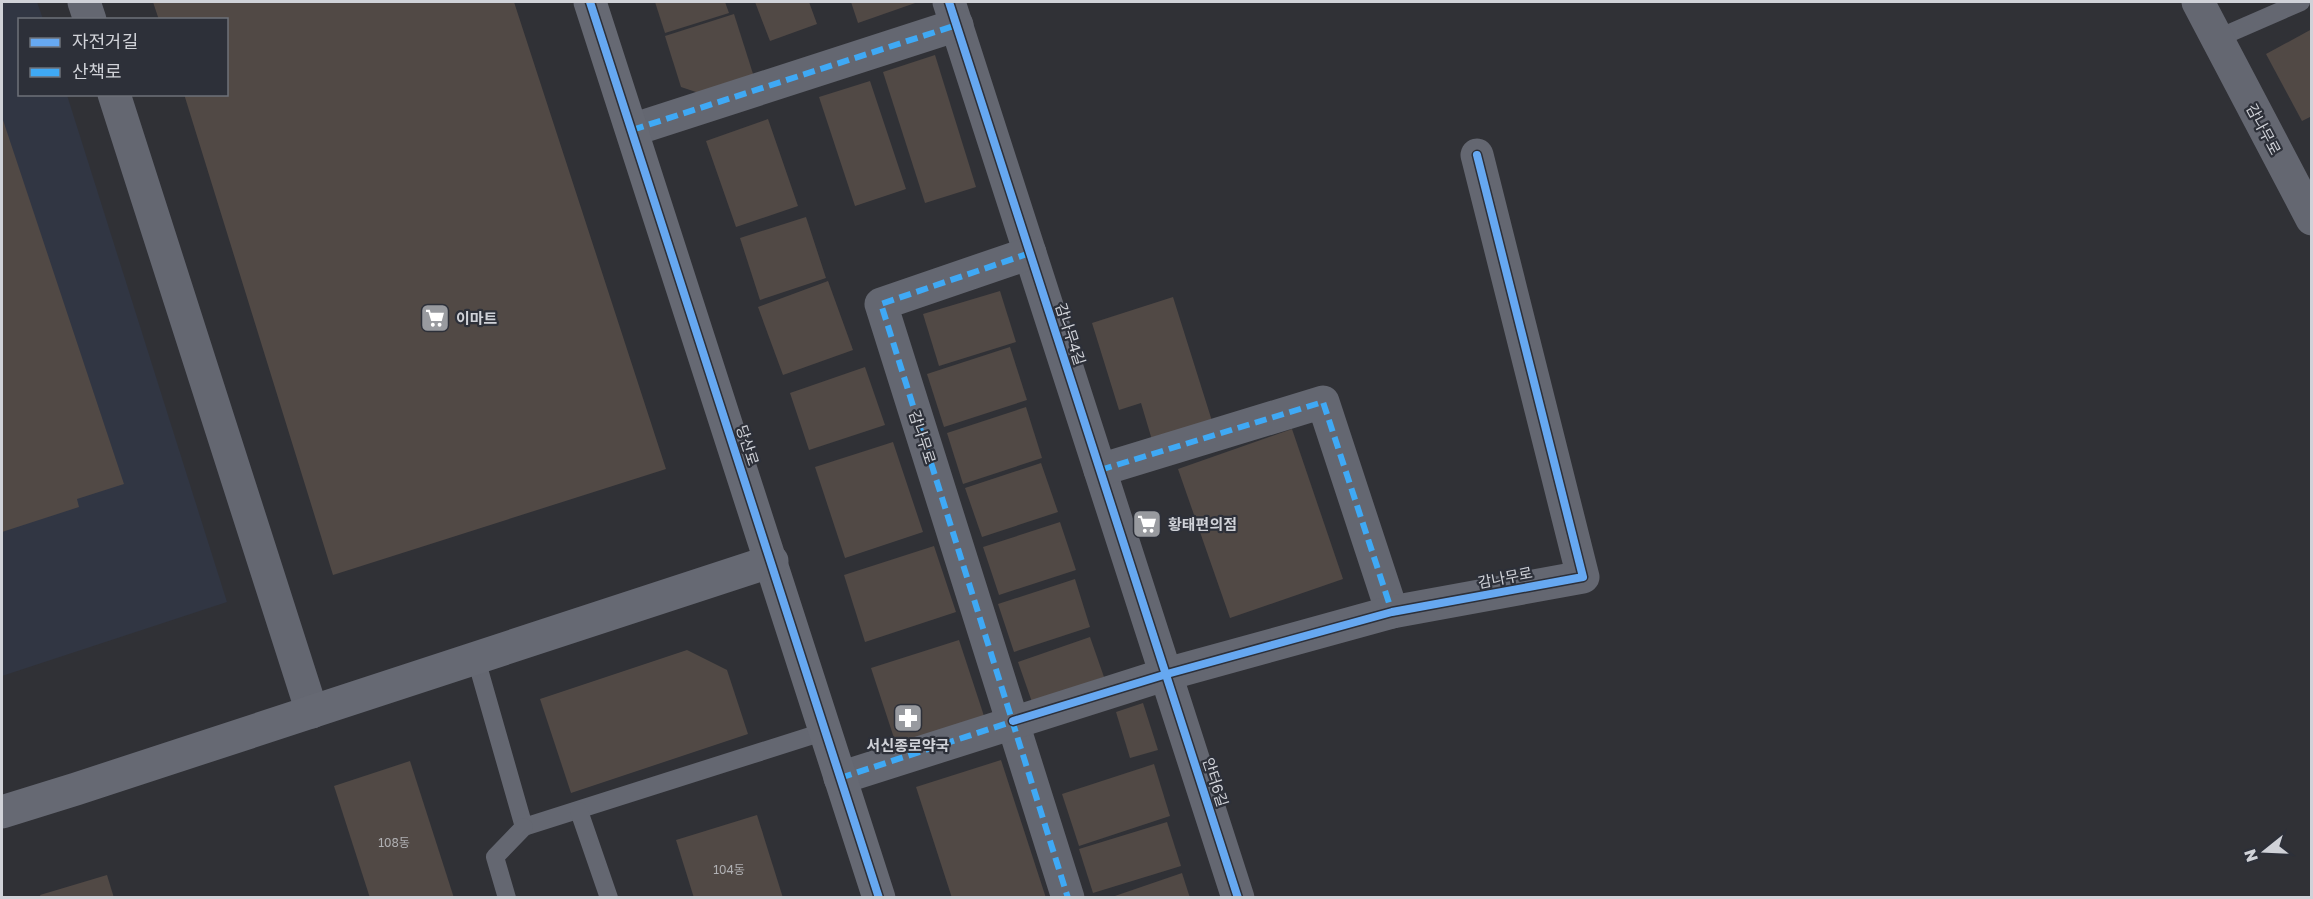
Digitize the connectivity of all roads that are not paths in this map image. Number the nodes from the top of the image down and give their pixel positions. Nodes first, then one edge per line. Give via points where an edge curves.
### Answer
1 (84, 2) edge
2 (590, 2) edge
3 (2198, 2) edge
4 (2301, 2) edge
5 (953, 13) edge
6 (89, 18) edge
7 (2216, 39) junction
8 (115, 96) edge
9 (632, 130) junction
10 (1477, 155) dead end
11 (2312, 219) edge
12 (1030, 253) junction
13 (1100, 470) junction
14 (772, 561) junction
15 (1392, 612) junction
16 (476, 659) junction
17 (1167, 674) junction
18 (312, 712) junction
19 (1013, 721) junction
20 (826, 731) junction
21 (840, 778) junction
22 (579, 811) junction
23 (2, 812) edge
24 (524, 827) junction
25 (507, 897) edge
26 (609, 897) edge
27 (879, 897) edge
28 (1068, 897) edge
29 (1238, 897) edge

1 - 6 street
2 - 9 street, 당산로
3 - 7 street, 감나무로
4 - 7 lane
5 - 9 street
5 - 12 street, 감나무4길
7 - 11 street, 감나무로
8 - 18 street
9 - 14 street, 당산로
10 - 15 street, 감나무로 via 1583,576
12 - 13 street, 감나무4길
12 - 19 street, 감나무로 via 881,304
13 - 15 street via 1323,402
13 - 17 street, 감나무4길
14 - 16 street
14 - 20 street, 당산로
15 - 17 street, 감나무로
16 - 18 street
16 - 24 lane
17 - 19 street, 감나무로
17 - 29 street, 안터6길
18 - 23 street
19 - 21 street, 감나무로
19 - 28 street, 감나무로
20 - 21 street, 당산로
20 - 22 lane
21 - 27 street, 당산로
22 - 24 lane
22 - 26 lane
24 - 25 lane via 495,857

